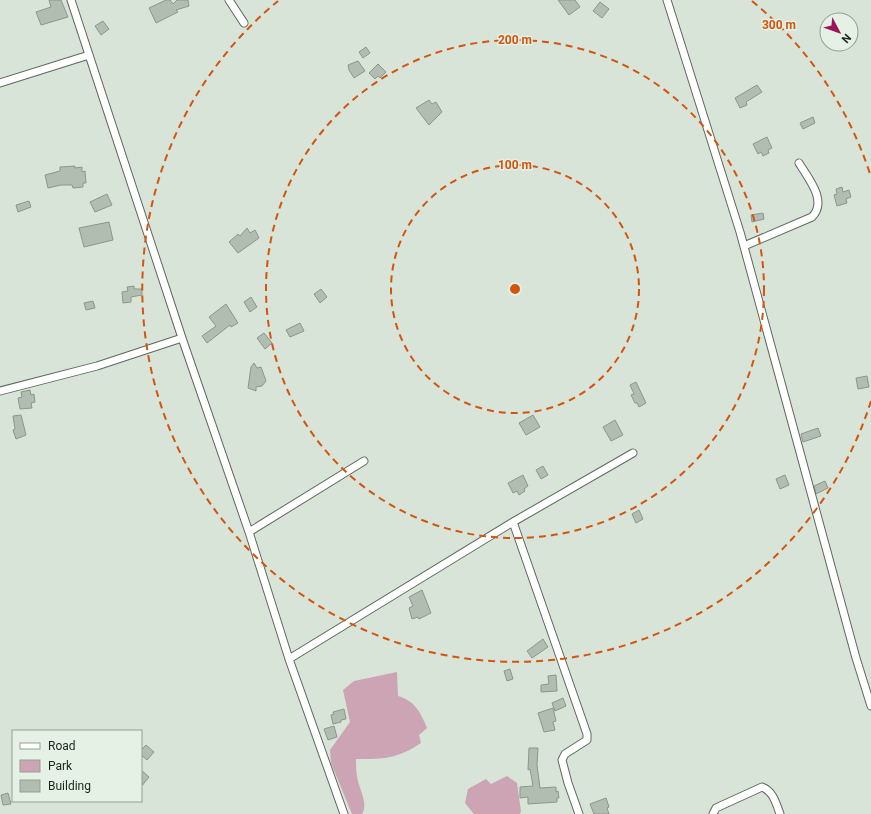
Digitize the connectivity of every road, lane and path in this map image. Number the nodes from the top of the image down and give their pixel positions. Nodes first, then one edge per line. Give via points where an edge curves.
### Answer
1 (71, 0) edge
2 (229, 0) edge
3 (667, 0) edge
4 (244, 23) dead end
5 (89, 55) junction
6 (0, 82) edge
7 (799, 163) dead end
8 (744, 246) junction
9 (182, 338) junction
10 (0, 391) edge
11 (633, 453) dead end
12 (364, 461) dead end
13 (513, 522) junction
14 (249, 532) junction
15 (289, 659) junction
16 (871, 706) edge
17 (344, 814) edge
18 (579, 814) edge
19 (713, 814) edge
20 (780, 814) edge

1 - 5 street
2 - 4 street
3 - 8 street
5 - 6 street
5 - 9 street
7 - 8 street via 816,192 820,204 818,212 812,217
8 - 16 street
9 - 10 street via 96,366
9 - 14 street
11 - 13 street
12 - 14 street
13 - 15 street
13 - 18 street via 587,734 587,740 565,754 562,760
14 - 15 street
15 - 17 street
19 - 20 street via 716,808 762,787 767,789 774,799

